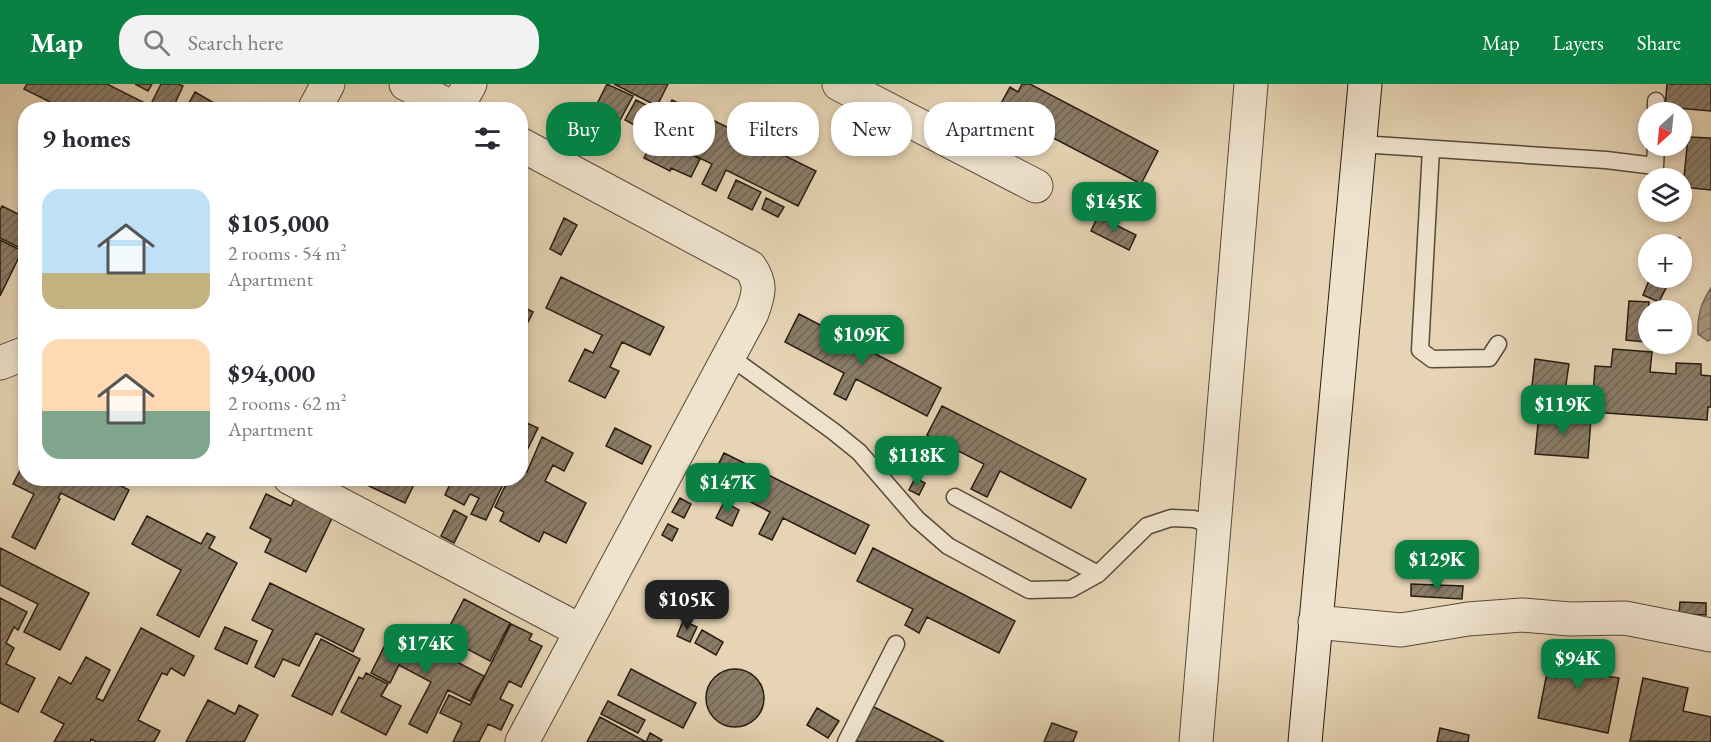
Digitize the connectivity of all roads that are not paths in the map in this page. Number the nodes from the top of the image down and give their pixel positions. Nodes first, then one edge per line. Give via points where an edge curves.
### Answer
1 (328, 84) edge
2 (406, 84) edge
3 (470, 84) edge
4 (839, 84) edge
5 (1251, 84) edge
6 (1365, 84) edge
7 (318, 102) edge
8 (442, 102) edge
9 (460, 102) edge
10 (1360, 144) junction
11 (528, 148) edge
12 (1431, 149) junction
13 (1656, 156) edge
14 (1036, 186) dead end
15 (1498, 344) dead end
16 (18, 355) edge
17 (729, 356) junction
18 (0, 363) edge
19 (305, 486) edge
20 (955, 497) dead end
21 (1214, 526) junction
22 (1098, 574) junction
23 (1316, 622) junction
24 (581, 631) junction
25 (1711, 635) edge
26 (896, 644) dead end
27 (522, 742) edge
28 (846, 742) edge
29 (1196, 742) edge
30 (1305, 742) edge

1 - 7 street
2 - 8 street
3 - 9 street
4 - 14 street
5 - 21 street
6 - 10 street
10 - 12 lane
10 - 23 street
11 - 17 street via 750,267 758,278 757,301
12 - 13 lane via 1655,166
12 - 15 lane via 1420,350 1432,359 1489,358
16 - 18 street
17 - 22 lane via 859,452 917,519 948,546 1029,590 1071,589
17 - 24 street
19 - 24 street
20 - 22 lane
21 - 22 lane via 1194,519 1171,518 1147,526
21 - 29 street
23 - 25 street via 1401,630 1468,618 1522,615 1625,618
23 - 30 street
24 - 27 street
26 - 28 lane

